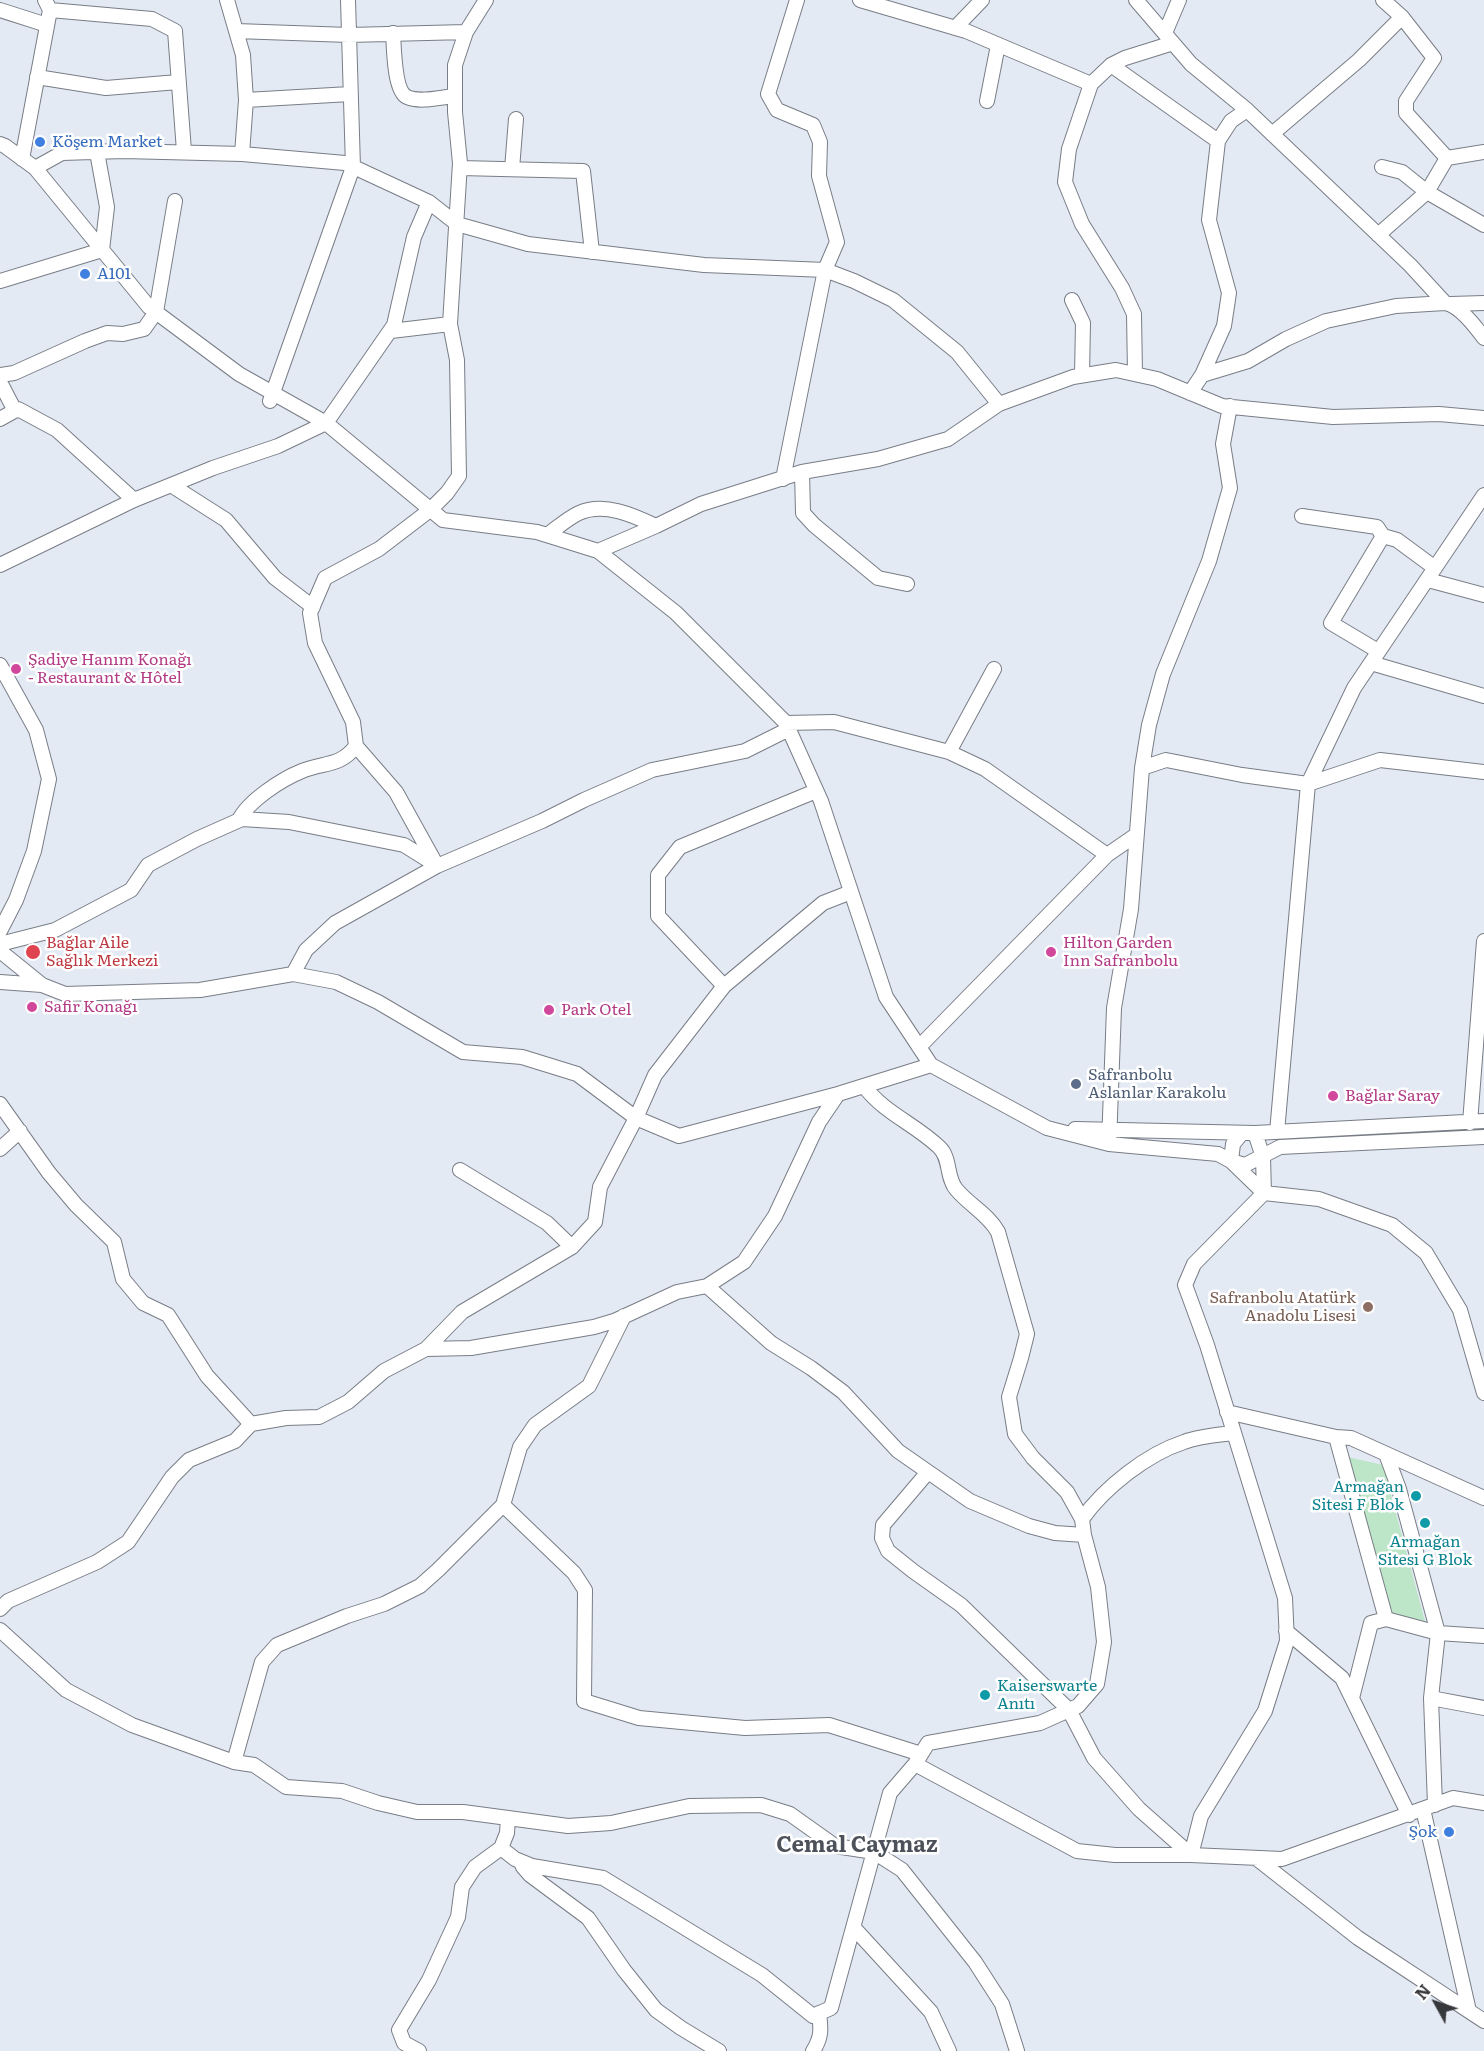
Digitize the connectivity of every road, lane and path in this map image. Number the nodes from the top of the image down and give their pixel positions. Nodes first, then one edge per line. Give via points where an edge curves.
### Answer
1 (227, 0) edge
2 (232, 0) edge
3 (348, 0) edge
4 (486, 0) edge
5 (797, 0) edge
6 (860, 0) edge
7 (982, 0) edge
8 (1136, 0) edge
9 (1179, 0) edge
10 (1383, 0) edge
11 (883, 3) edge
12 (47, 5) edge
13 (0, 10) edge
14 (1402, 17) junction
15 (47, 25) junction
16 (955, 28) junction
17 (236, 31) junction
18 (466, 32) junction
19 (393, 33) junction
20 (349, 35) junction
21 (1169, 38) junction
22 (999, 45) junction
23 (1111, 65) junction
24 (37, 77) junction
25 (178, 82) junction
26 (1091, 84) junction
27 (350, 94) junction
28 (455, 96) junction
29 (246, 100) junction
30 (987, 101) dead end
31 (1247, 110) junction
32 (516, 119) dead end
33 (1272, 134) junction
34 (1218, 141) junction
35 (0, 144) edge
36 (184, 151) junction
37 (96, 152) junction
38 (1484, 152) edge
39 (242, 154) junction
40 (1447, 158) junction
41 (22, 159) junction
42 (353, 167) junction
43 (1383, 167) dead end
44 (34, 168) junction
45 (460, 168) junction
46 (512, 170) junction
47 (1427, 192) junction
48 (175, 201) dead end
49 (429, 202) junction
50 (457, 224) junction
51 (1484, 225) edge
52 (1378, 235) junction
53 (102, 250) junction
54 (592, 252) junction
55 (825, 270) junction
56 (0, 281) edge
57 (1072, 300) dead end
58 (1448, 303) junction
59 (1484, 303) edge
60 (156, 312) junction
61 (450, 324) junction
62 (391, 331) junction
63 (1484, 338) edge
64 (1135, 374) junction
65 (0, 375) edge
66 (1082, 375) junction
67 (1202, 375) junction
68 (0, 382) edge
69 (1190, 393) junction
70 (272, 397) junction
71 (999, 404) junction
72 (1230, 406) junction
73 (15, 411) junction
74 (1484, 418) edge
75 (0, 419) edge
76 (326, 423) junction
77 (802, 472) junction
78 (783, 479) junction
79 (171, 485) junction
80 (1484, 495) edge
81 (134, 500) junction
82 (430, 510) junction
83 (1302, 516) dead end
84 (656, 526) junction
85 (548, 535) junction
86 (1383, 536) junction
87 (598, 551) junction
88 (0, 565) edge
89 (1431, 574) junction
90 (907, 584) dead end
91 (1484, 596) edge
92 (313, 607) junction
93 (1378, 651) junction
94 (1371, 663) junction
95 (0, 665) edge
96 (994, 669) dead end
97 (1484, 696) edge
98 (788, 726) junction
99 (356, 746) junction
100 (949, 752) junction
101 (1142, 768) junction
102 (1484, 772) edge
103 (1308, 784) junction
104 (816, 791) junction
105 (239, 820) junction
106 (1136, 835) junction
107 (1107, 855) junction
108 (437, 866) junction
109 (851, 892) junction
110 (0, 931) edge
111 (1484, 941) edge
112 (0, 944) edge
113 (0, 951) edge
114 (293, 974) junction
115 (0, 982) edge
116 (42, 985) junction
117 (724, 986) junction
118 (919, 1047) junction
119 (931, 1065) junction
120 (864, 1086) junction
121 (838, 1094) junction
122 (0, 1104) edge
123 (636, 1118) junction
124 (1477, 1122) edge
125 (20, 1131) junction
126 (1277, 1132) junction
127 (1249, 1133) junction
128 (1109, 1137) junction
129 (1484, 1137) edge
130 (0, 1149) edge
131 (1263, 1157) junction
132 (1231, 1161) junction
133 (460, 1170) dead end
134 (1264, 1193) junction
135 (572, 1247) junction
136 (707, 1286) junction
137 (624, 1316) junction
138 (426, 1349) junction
139 (1484, 1393) edge
140 (1227, 1412) junction
141 (251, 1424) junction
142 (1234, 1432) junction
143 (1336, 1437) junction
144 (1386, 1454) junction
145 (928, 1472) junction
146 (1484, 1498) edge
147 (503, 1505) junction
148 (1082, 1519) junction
149 (1084, 1535) junction
150 (0, 1609) edge
151 (1386, 1619) junction
152 (0, 1630) edge
153 (1286, 1630) junction
154 (1438, 1633) junction
155 (1484, 1636) edge
156 (1352, 1698) junction
157 (1431, 1698) junction
158 (1484, 1708) edge
159 (1069, 1710) junction
160 (918, 1759) junction
161 (234, 1762) junction
162 (1484, 1803) edge
163 (1429, 1807) junction
164 (1409, 1815) junction
165 (508, 1818) junction
166 (501, 1848) junction
167 (874, 1852) junction
168 (1191, 1855) junction
169 (1256, 1858) junction
170 (521, 1862) junction
171 (854, 1928) junction
172 (1469, 2011) junction
173 (819, 2013) junction
174 (1484, 2021) edge
175 (419, 2051) edge
176 (719, 2051) edge
177 (813, 2051) edge
178 (949, 2051) edge
179 (1017, 2051) edge

1 - 2 street
1 - 17 street
3 - 20 street
4 - 18 street
5 - 55 street via 768,94 777,110 813,125 820,141 819,176 837,242
6 - 11 street
7 - 16 street
8 - 21 street
9 - 21 street
10 - 14 street
11 - 16 street
12 - 15 street
12 - 25 street via 152,19 175,31
13 - 15 street
14 - 33 street via 1359,60
14 - 40 street via 1434,58 1406,101 1406,113
15 - 24 street
16 - 22 street
17 - 20 street
17 - 29 street via 243,55
18 - 19 street
18 - 28 street via 455,65
19 - 20 street
19 - 28 street via 402,93 416,99
20 - 27 street
21 - 23 street
21 - 31 street via 1191,64
22 - 26 street
22 - 30 street
23 - 26 street
23 - 34 street
24 - 25 street via 106,88
24 - 41 street
25 - 36 street
26 - 64 street via 1069,149 1065,182 1082,224 1134,314
27 - 29 street
27 - 42 street
28 - 45 street
29 - 39 street
31 - 33 street
31 - 34 street via 1231,121
32 - 46 street
33 - 52 street
34 - 67 street via 1209,220 1229,293 1224,326
35 - 41 street
36 - 37 street
36 - 39 street
37 - 44 street via 62,153
37 - 53 street via 107,207
38 - 40 street
39 - 42 street
40 - 47 street
41 - 44 street
42 - 49 street
42 - 70 street
43 - 47 street via 1402,172
44 - 53 street
45 - 46 street
45 - 50 street
46 - 54 street via 583,171
47 - 51 street
47 - 52 street
48 - 60 street
49 - 50 street
49 - 62 street via 414,237
50 - 54 street via 528,244
50 - 61 street
52 - 58 street
53 - 56 street
53 - 60 street
54 - 55 street via 704,265
55 - 71 street via 893,300 957,352
55 - 78 street
57 - 66 street via 1083,323
58 - 59 street
58 - 63 street
58 - 67 street via 1396,306 1326,321 1248,362
60 - 65 street via 144,329 85,340 14,373
60 - 70 street
61 - 62 street
61 - 82 street via 457,360 459,476
62 - 76 street
64 - 66 street via 1116,370
64 - 69 street
66 - 71 street
67 - 69 street
68 - 73 street
69 - 72 street
70 - 76 street
71 - 77 street via 948,439 878,459
72 - 74 street via 1333,417 1439,414
72 - 101 street via 1223,444 1230,488 1209,561 1163,674
73 - 75 street
73 - 81 street via 18,409 57,430
76 - 79 street via 278,446
76 - 82 street
77 - 78 street
77 - 90 street via 803,513 878,578
78 - 84 street via 701,504
79 - 81 street
79 - 92 street via 226,520 275,578
80 - 89 street
81 - 88 street
82 - 85 street via 443,520
82 - 92 street via 379,549 325,578
83 - 86 street via 1377,527
84 - 85 street via 633,515 600,508 578,513
84 - 87 street
85 - 87 street
86 - 89 street via 1397,540
86 - 93 street via 1331,623
87 - 98 street via 676,613
89 - 91 street
89 - 93 street
92 - 99 street via 310,613 315,643 353,722
93 - 94 street
94 - 97 street
94 - 103 street via 1354,688
95 - 110 street via 36,730 49,779 34,851
96 - 100 street
98 - 100 street via 834,722
98 - 104 street
98 - 108 street via 745,751 652,770
99 - 105 street via 343,759 303,770 280,782 242,813
99 - 108 street via 396,792
100 - 107 street via 985,769
101 - 103 street via 1166,760
101 - 106 street
102 - 103 street via 1380,760
103 - 126 street
104 - 109 street
104 - 117 street via 680,847 658,875 658,916
105 - 108 street via 289,822 404,845
105 - 112 street via 148,865 131,890 65,925
106 - 107 street
106 - 128 street via 1131,909 1114,1008
107 - 118 street
108 - 114 street via 335,923 306,950
109 - 117 street via 823,903
109 - 118 street via 886,997
111 - 124 street
113 - 116 street
114 - 116 street via 200,990 65,994
114 - 123 street via 336,982 463,1052 522,1057 577,1074
115 - 116 street
117 - 123 street via 655,1075
118 - 119 street
119 - 120 street
119 - 128 street via 1047,1128
120 - 121 street
120 - 148 street via 888,1111 941,1148 956,1189 998,1232 1027,1334 1009,1397 1015,1434 1066,1492
121 - 123 street via 679,1136
121 - 136 street via 819,1122 775,1216 744,1262
122 - 125 street
123 - 135 street via 600,1187 595,1222
124 - 126 street
125 - 130 street
125 - 141 street via 76,1205 114,1242 123,1280 143,1303 168,1315 207,1376
126 - 127 street
127 - 128 street
127 - 131 street
127 - 132 street via 1233,1144
128 - 132 street via 1218,1154
129 - 131 street via 1280,1147
131 - 132 street via 1245,1165
131 - 134 street
132 - 134 street
133 - 135 street via 547,1223
134 - 139 street via 1319,1199 1392,1225 1426,1253 1460,1310
134 - 140 street via 1194,1264 1185,1285
135 - 138 street via 462,1312
136 - 137 street via 677,1292
136 - 145 street via 771,1343 843,1392 898,1451
137 - 138 street via 594,1327 482,1346
137 - 147 street via 589,1386 535,1425 520,1447
138 - 141 street via 384,1371 348,1402 319,1416
140 - 142 street
140 - 143 street
141 - 150 street via 235,1441 189,1460 172,1477 128,1542 97,1562 8,1601
142 - 148 street via 1186,1441 1154,1454 1095,1500
142 - 153 street via 1285,1598
143 - 144 street via 1351,1438
143 - 151 street
144 - 146 street
144 - 154 street
145 - 149 street via 970,1501 1029,1526
145 - 159 street via 884,1525 882,1538 888,1551 961,1605
147 - 160 street via 574,1573 585,1590 584,1701 639,1718 745,1728 829,1725
147 - 161 street via 420,1586 277,1645 262,1662
148 - 149 street
149 - 159 street via 1098,1587 1104,1642 1098,1684 1078,1706
151 - 154 street
151 - 156 street via 1371,1623
152 - 161 street via 66,1690 132,1725
153 - 156 street via 1342,1678
153 - 168 street via 1287,1641 1265,1711 1201,1816
154 - 155 street
154 - 157 street
156 - 164 street
157 - 158 street
157 - 163 street
159 - 160 street via 1040,1723 928,1743
159 - 168 street via 1094,1758 1139,1809
160 - 167 street via 890,1793
160 - 168 street via 1077,1851
161 - 165 street via 254,1765 286,1787 342,1791 417,1812 463,1812
162 - 163 street via 1453,1798
163 - 164 street
163 - 172 street
164 - 169 street via 1282,1859
165 - 166 street
165 - 167 street via 568,1826 611,1824 689,1806 760,1805 790,1814 836,1845
166 - 170 street
166 - 175 street via 475,1867 462,1887 458,1917 429,1980 399,2030 404,2043
167 - 171 street
167 - 179 street via 902,1870 975,1962 1002,2004
168 - 169 street
169 - 172 street via 1358,1938
170 - 173 street via 603,1878 762,1975 813,2016
170 - 176 street via 531,1875 588,1918 656,2010
171 - 173 street via 831,2008
171 - 178 street via 931,2012
172 - 174 street
173 - 177 street via 822,2032

